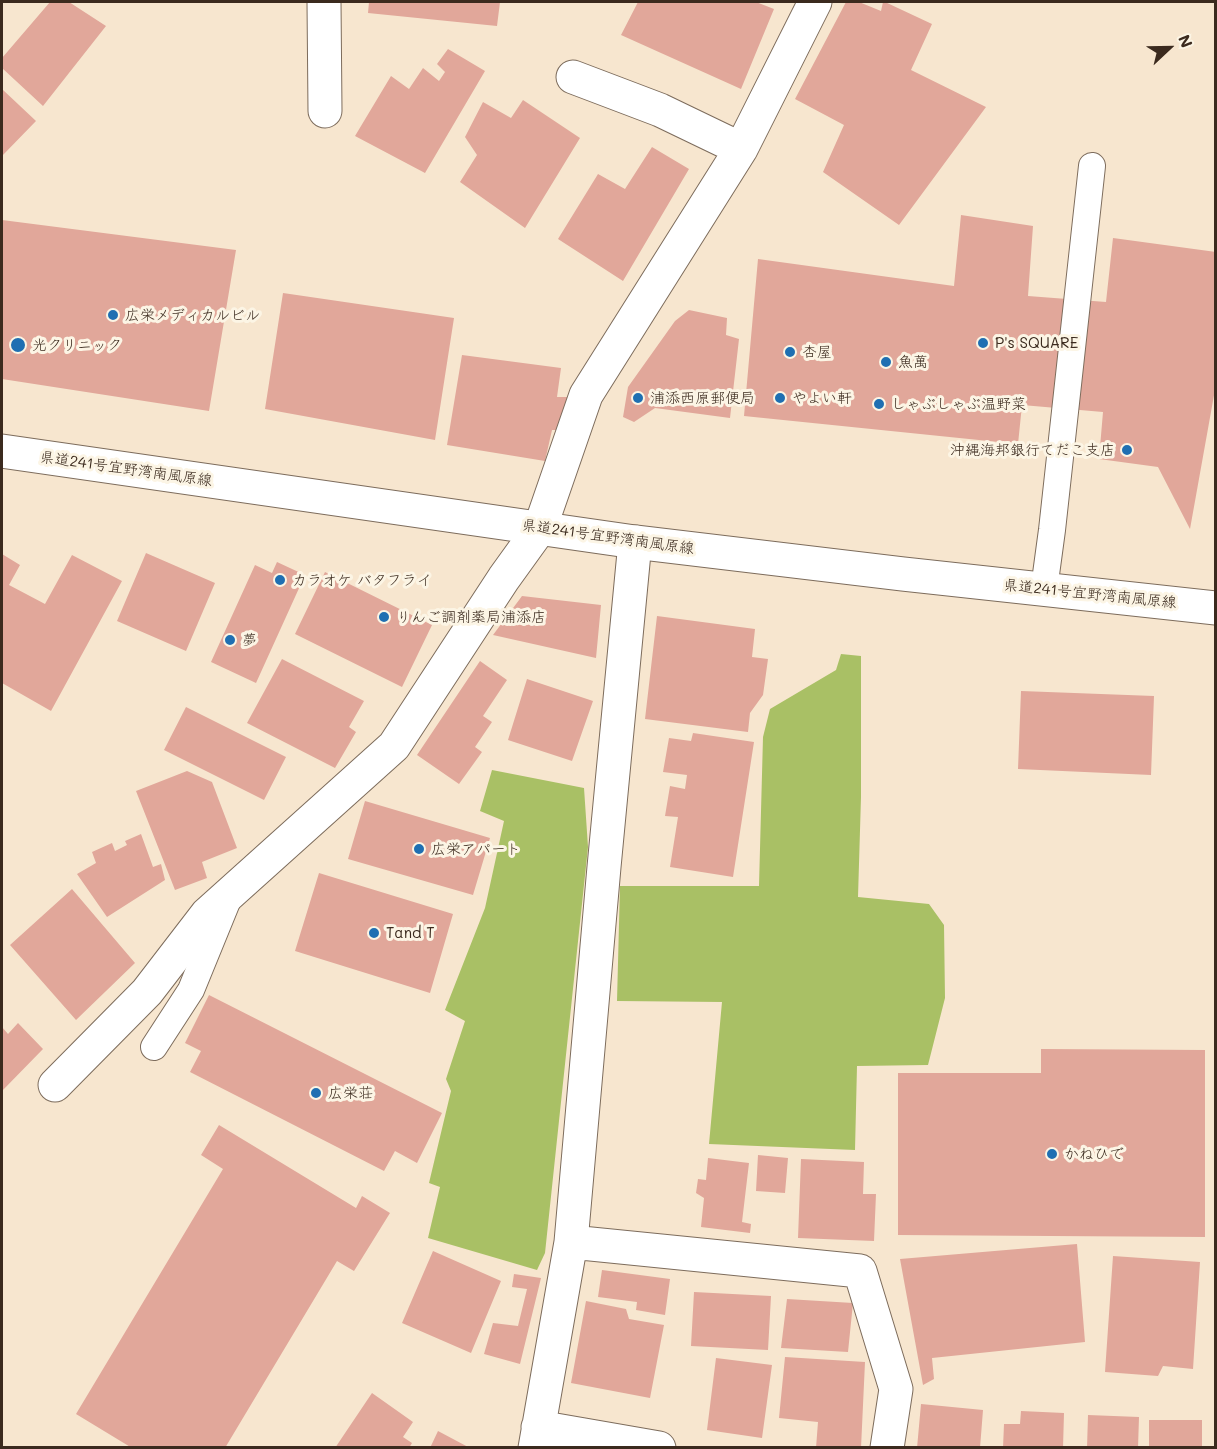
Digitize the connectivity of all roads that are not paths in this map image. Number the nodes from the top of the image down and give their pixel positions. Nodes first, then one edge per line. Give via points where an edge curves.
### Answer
1 (324, 2) edge
2 (815, 2) edge
3 (573, 77) dead end
4 (325, 111) dead end
5 (741, 149) junction
6 (1092, 166) dead end
7 (2, 451) edge
8 (540, 528) junction
9 (635, 542) junction
10 (1044, 589) junction
11 (1215, 608) edge
12 (231, 891) junction
13 (154, 1047) dead end
14 (55, 1085) dead end
15 (571, 1242) junction
16 (536, 1437) edge
17 (659, 1448) edge
18 (887, 1448) edge

1 - 4 street
2 - 5 street
3 - 5 street via 660,110
5 - 8 street via 586,395
6 - 10 lane
7 - 8 street, 県道241号宜野湾南風原線
8 - 9 street, 県道241号宜野湾南風原線
8 - 12 street via 394,746
9 - 10 street, 県道241号宜野湾南風原線
9 - 15 street
10 - 11 street, 県道241号宜野湾南風原線
12 - 13 lane via 191,990
12 - 14 street via 207,914 147,992
15 - 16 street
15 - 18 street via 860,1271 896,1389
16 - 17 street

